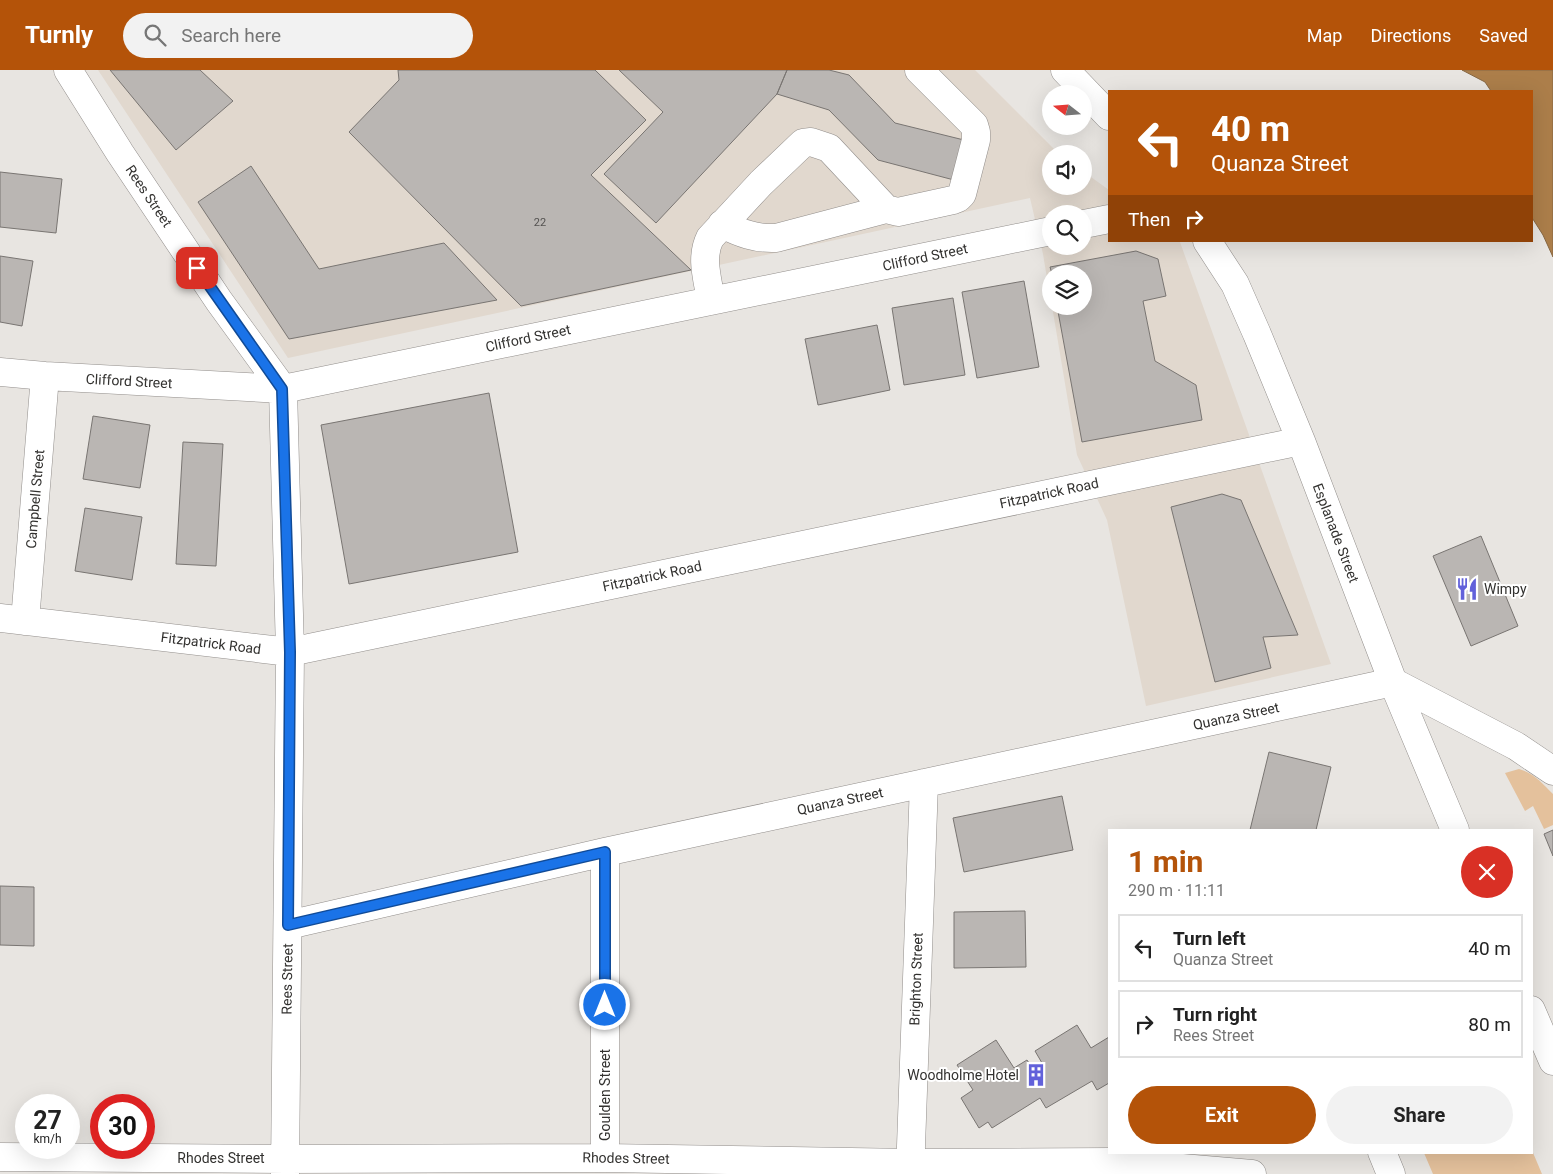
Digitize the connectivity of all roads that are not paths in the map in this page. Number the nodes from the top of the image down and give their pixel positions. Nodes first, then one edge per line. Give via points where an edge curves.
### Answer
1 (68, 70) edge
2 (919, 70) edge
3 (1065, 70) edge
4 (1108, 115) edge
5 (886, 209) junction
6 (1108, 219) edge
7 (1092, 222) edge
8 (722, 224) junction
9 (1042, 233) edge
10 (1209, 242) edge
11 (711, 300) junction
12 (0, 372) edge
13 (44, 376) junction
14 (282, 389) junction
15 (1300, 441) junction
16 (13, 620) edge
17 (290, 652) junction
18 (1393, 682) junction
19 (1553, 771) edge
20 (924, 783) junction
21 (1448, 826) edge
22 (605, 852) junction
23 (288, 925) junction
24 (1533, 1015) edge
25 (1553, 1061) edge
26 (1383, 1154) edge
27 (0, 1157) edge
28 (605, 1158) junction
29 (1116, 1163) edge
30 (285, 1166) edge
31 (910, 1169) edge
32 (1252, 1174) edge
33 (1391, 1174) edge

1 - 14 street, Rees Street via 219,301
2 - 5 street via 974,125 976,140 962,194 958,198 898,212
3 - 4 street
5 - 8 street via 776,238 753,236
5 - 8 street via 829,148 812,142 803,143
6 - 7 street
8 - 11 street via 710,238 704,258
9 - 11 street, Clifford Street
10 - 15 street, Esplanade Street via 1235,284
11 - 14 street, Clifford Street
12 - 13 street, Clifford Street
13 - 14 street, Clifford Street
13 - 16 street, Campbell Street
14 - 17 street, Rees Street
15 - 17 street, Fitzpatrick Road
15 - 18 street, Esplanade Street
16 - 17 street, Fitzpatrick Road
17 - 23 street, Rees Street
18 - 19 street via 1516,746
18 - 20 street, Quanza Street
18 - 21 street, Esplanade Street
20 - 22 street, Quanza Street
20 - 31 street, Brighton Street
22 - 23 street, Quanza Street
22 - 28 street, Goulden Street
23 - 30 street, Rees Street
24 - 25 street
26 - 33 street
27 - 30 street, Rhodes Street
28 - 30 street, Rhodes Street
28 - 31 street, Rhodes Street
29 - 31 street, Rhodes Street
29 - 32 street, Rhodes Street

